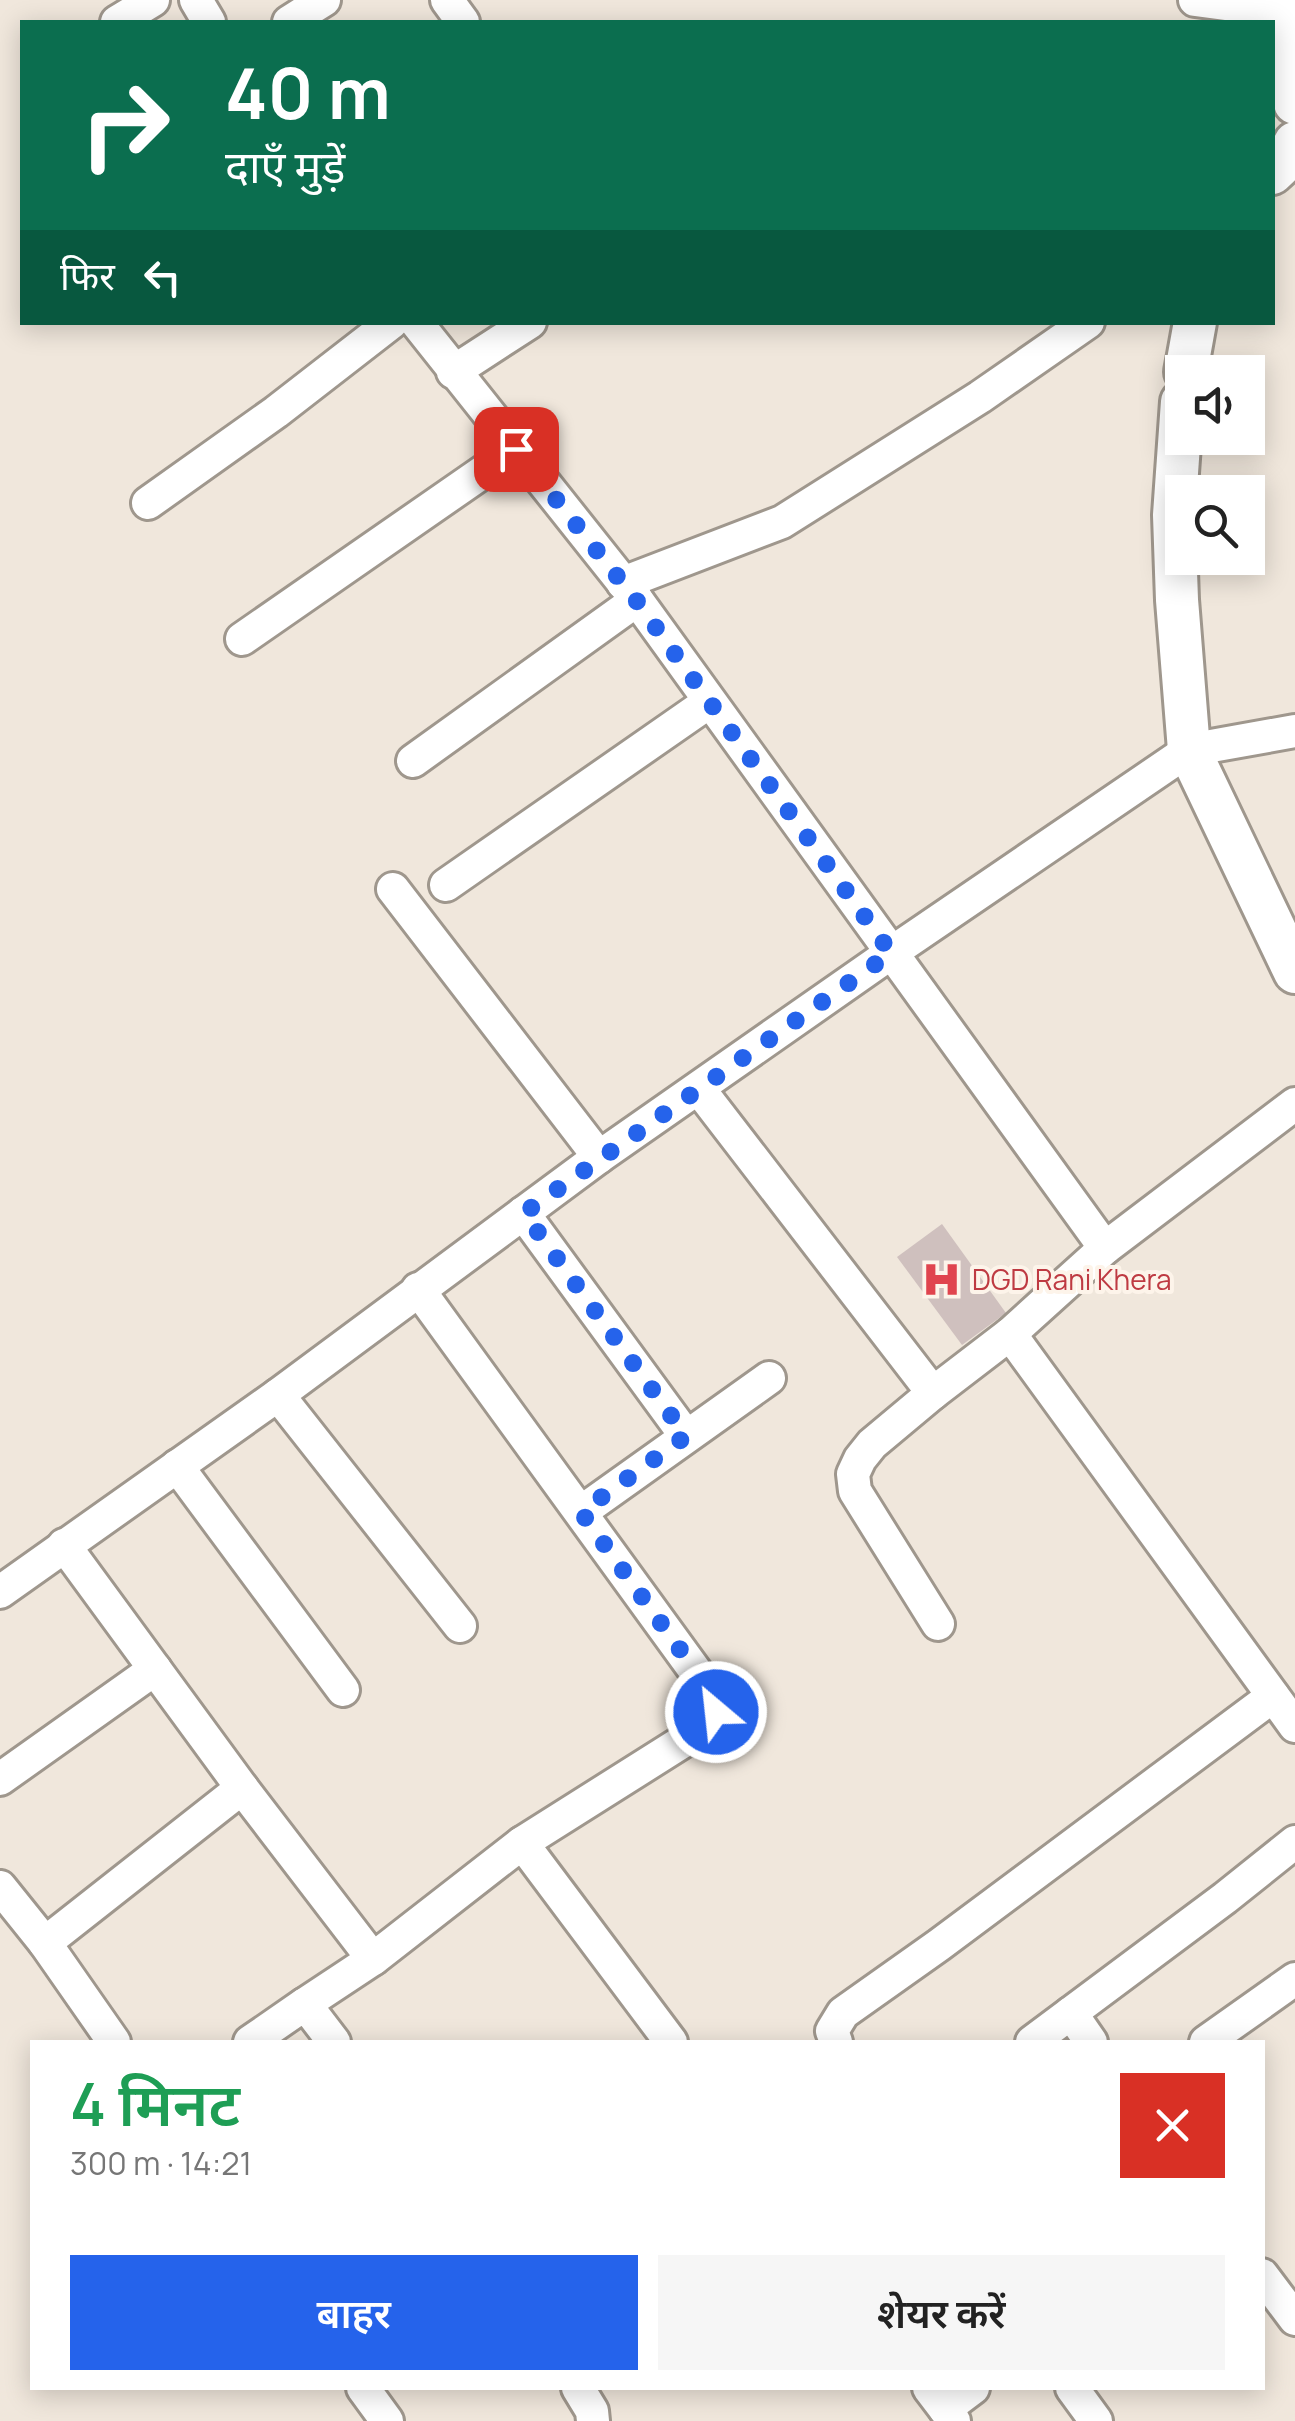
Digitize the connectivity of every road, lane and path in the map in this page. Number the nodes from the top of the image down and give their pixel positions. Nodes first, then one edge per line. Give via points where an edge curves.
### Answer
1 (152, 0) edge
2 (324, 0) edge
3 (447, 0) edge
4 (1195, 0) edge
5 (1294, 13) edge
6 (120, 20) edge
7 (291, 20) edge
8 (462, 20) edge
9 (1295, 103) edge
10 (388, 325) edge
11 (418, 325) edge
12 (525, 325) edge
13 (1084, 325) edge
14 (1194, 325) edge
15 (1189, 355) edge
16 (453, 372) junction
17 (516, 449) junction
18 (1178, 455) edge
19 (148, 502) dead end
20 (630, 592) junction
21 (242, 639) dead end
22 (709, 702) junction
23 (1295, 731) edge
24 (1189, 750) junction
25 (413, 761) dead end
26 (446, 885) dead end
27 (393, 888) dead end
28 (891, 953) junction
29 (1295, 972) edge
30 (699, 1089) junction
31 (1295, 1104) edge
32 (600, 1157) junction
33 (524, 1213) junction
34 (1105, 1248) junction
35 (418, 1289) junction
36 (1010, 1334) junction
37 (769, 1378) dead end
38 (933, 1393) junction
39 (278, 1394) junction
40 (686, 1436) junction
41 (177, 1466) junction
42 (581, 1512) junction
43 (64, 1545) junction
44 (0, 1592) edge
45 (938, 1624) dead end
46 (460, 1626) dead end
47 (155, 1669) junction
48 (343, 1690) dead end
49 (1273, 1696) junction
50 (1295, 1726) edge
51 (0, 1779) edge
52 (242, 1788) junction
53 (1295, 1842) edge
54 (522, 1843) junction
55 (0, 1887) edge
56 (45, 1944) junction
57 (373, 1959) junction
58 (1292, 1988) edge
59 (305, 2004) junction
60 (1071, 2013) junction
61 (113, 2040) edge
62 (253, 2040) edge
63 (332, 2040) edge
64 (670, 2040) edge
65 (835, 2040) edge
66 (1035, 2040) edge
67 (1090, 2040) edge
68 (1209, 2040) edge
69 (1265, 2279) edge
70 (1295, 2319) edge
71 (364, 2390) edge
72 (579, 2390) edge
73 (970, 2390) edge
74 (1073, 2390) edge
75 (942, 2406) edge
76 (387, 2421) edge
77 (593, 2421) edge
78 (1096, 2421) edge

1 - 6 street
2 - 7 street
3 - 8 street
4 - 5 street
5 - 9 street via 1282,30
10 - 19 street
11 - 16 street
12 - 16 street
13 - 20 street via 782,522
14 - 15 street
16 - 17 street
17 - 20 street
17 - 21 street
18 - 24 street via 1177,600
20 - 22 street
20 - 25 street
22 - 26 street
22 - 28 street
23 - 24 street
24 - 28 street
24 - 29 street
27 - 32 street
28 - 30 street
28 - 34 street
30 - 32 street
30 - 38 street
31 - 34 street
32 - 33 street
33 - 35 street
33 - 40 street
34 - 36 street
35 - 39 street
35 - 42 street
36 - 38 street
36 - 49 street
37 - 40 street
38 - 45 street via 872,1444 854,1474 863,1506
39 - 41 street
39 - 46 street
40 - 42 street
41 - 43 street
41 - 48 street
42 - 54 street via 712,1694 716,1712 701,1730
43 - 44 street
43 - 47 street
47 - 51 street
47 - 52 street
49 - 50 street
49 - 65 street via 843,2013 832,2031
52 - 56 street
52 - 57 street
53 - 60 street
54 - 57 street
54 - 64 street
55 - 56 street
56 - 61 street
57 - 59 street
58 - 68 street
59 - 62 street
59 - 63 street
60 - 66 street
60 - 67 street
69 - 70 street
71 - 76 street
72 - 77 street
73 - 75 street
74 - 78 street

